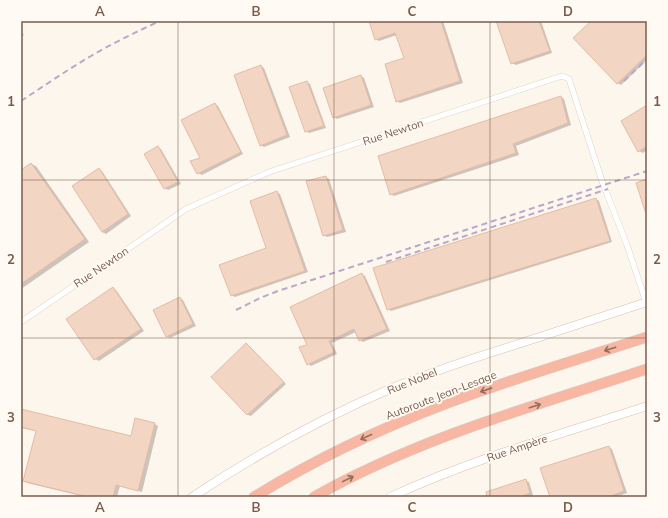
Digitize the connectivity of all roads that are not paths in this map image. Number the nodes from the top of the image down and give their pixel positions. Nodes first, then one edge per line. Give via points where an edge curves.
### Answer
1 (646, 302) edge
2 (21, 322) edge
3 (647, 337) edge
4 (647, 370) edge
5 (647, 406) edge
6 (192, 497) edge
7 (254, 497) edge
8 (314, 497) edge
9 (390, 497) edge

1 - 2 street, Rue Newton via 569,79 562,76 269,172 186,209
1 - 6 street, Rue Nobel via 474,358 389,390 279,444
3 -> 7 highway, Autoroute Jean-Lesage via 416,416 334,453
8 -> 4 highway via 349,478 442,438
5 - 9 street, Rue Ampère via 474,463

